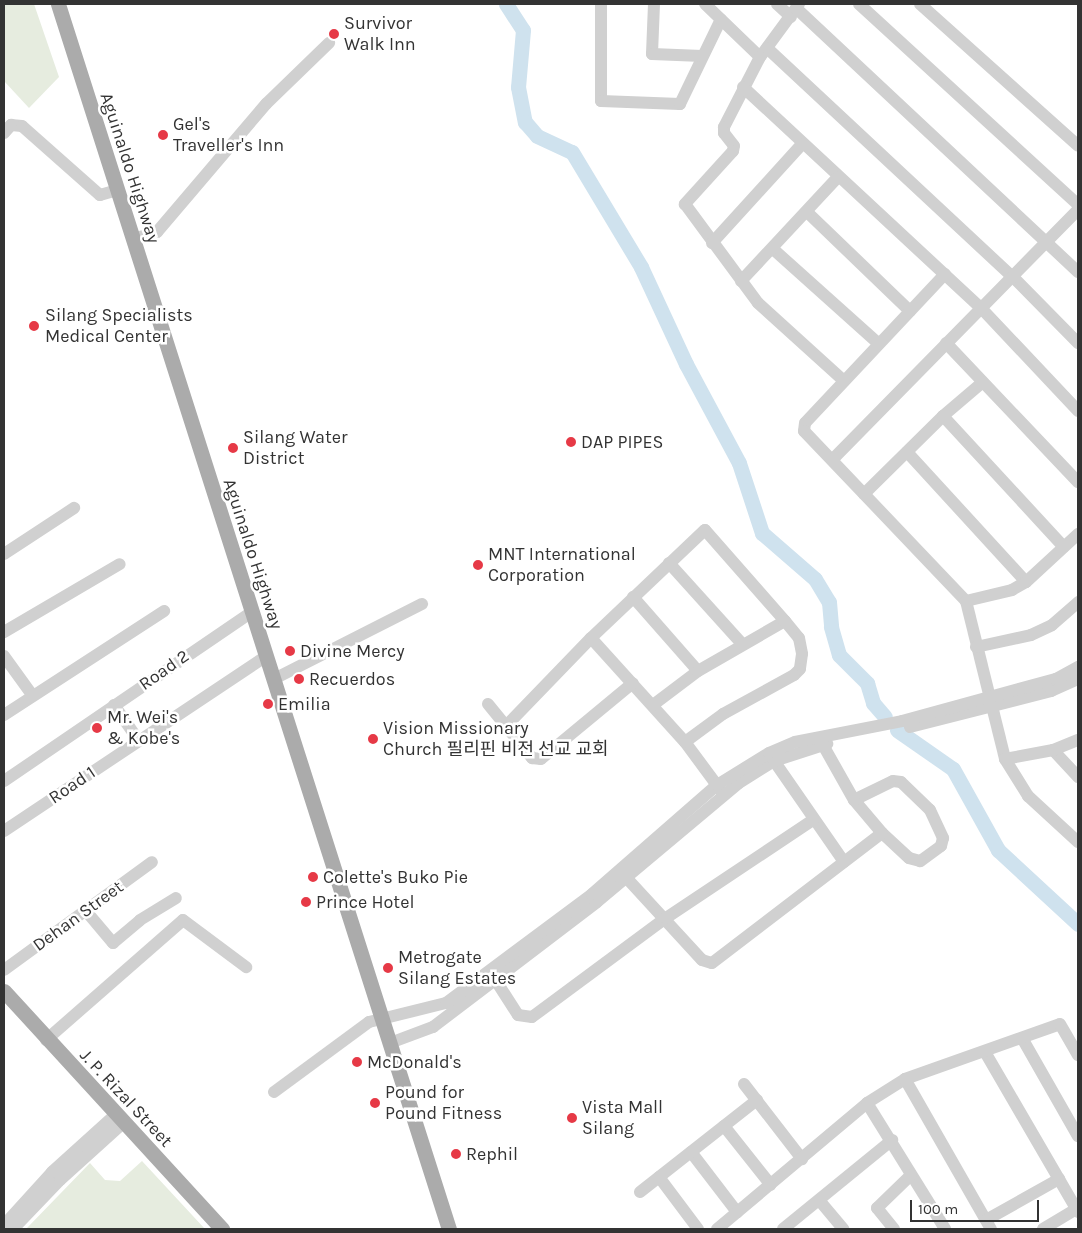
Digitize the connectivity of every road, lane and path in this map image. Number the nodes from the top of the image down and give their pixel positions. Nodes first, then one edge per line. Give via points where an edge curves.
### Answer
1 (58, 4) edge
2 (601, 4) edge
3 (654, 4) edge
4 (706, 4) edge
5 (777, 4) edge
6 (920, 4) edge
7 (865, 6) edge
8 (795, 10) edge
9 (721, 19) junction
10 (329, 43) dead end
11 (763, 53) junction
12 (702, 56) junction
13 (743, 87) junction
14 (4, 133) edge
15 (802, 144) junction
16 (1078, 146) edge
17 (838, 177) junction
18 (117, 190) junction
19 (1078, 205) edge
20 (1078, 210) edge
21 (807, 212) junction
22 (133, 239) junction
23 (1047, 241) junction
24 (712, 243) junction
25 (773, 249) junction
26 (1078, 272) edge
27 (945, 274) junction
28 (1013, 277) junction
29 (741, 281) junction
30 (982, 309) junction
31 (910, 310) junction
32 (946, 343) junction
33 (1078, 343) edge
34 (879, 344) junction
35 (844, 381) junction
36 (983, 382) junction
37 (1078, 411) edge
38 (943, 416) junction
39 (907, 452) junction
40 (832, 460) junction
41 (1078, 482) edge
42 (864, 494) junction
43 (74, 508) dead end
44 (1078, 534) edge
45 (1064, 547) junction
46 (4, 554) edge
47 (669, 563) junction
48 (120, 564) dead end
49 (1026, 582) junction
50 (633, 597) junction
51 (966, 601) junction
52 (1078, 602) edge
53 (422, 604) dead end
54 (164, 611) dead end
55 (252, 612) junction
56 (785, 621) junction
57 (4, 632) edge
58 (591, 638) junction
59 (743, 645) junction
60 (976, 647) junction
61 (4, 656) edge
62 (266, 656) junction
63 (1078, 667) edge
64 (698, 671) junction
65 (274, 679) junction
66 (1078, 679) edge
67 (633, 683) junction
68 (33, 696) junction
69 (989, 702) junction
70 (488, 704) dead end
71 (114, 705) junction
72 (653, 705) junction
73 (4, 715) edge
74 (506, 726) junction
75 (1078, 740) edge
76 (139, 741) junction
77 (821, 741) junction
78 (685, 742) junction
79 (1053, 750) junction
80 (772, 757) junction
81 (1005, 759) junction
82 (1078, 777) edge
83 (4, 781) edge
84 (720, 790) junction
85 (854, 800) junction
86 (813, 820) junction
87 (4, 832) edge
88 (882, 833) junction
89 (1078, 842) edge
90 (152, 862) dead end
91 (844, 862) junction
92 (623, 875) junction
93 (176, 898) dead end
94 (86, 911) junction
95 (666, 918) junction
96 (246, 967) dead end
97 (4, 970) edge
98 (493, 976) junction
99 (4, 991) edge
100 (383, 1021) junction
101 (1022, 1038) junction
102 (46, 1040) junction
103 (390, 1043) junction
104 (985, 1052) junction
105 (1078, 1055) edge
106 (905, 1079) junction
107 (744, 1084) dead end
108 (274, 1092) dead end
109 (756, 1100) junction
110 (867, 1103) junction
111 (119, 1119) junction
112 (724, 1126) junction
113 (1078, 1136) edge
114 (892, 1140) junction
115 (691, 1152) junction
116 (802, 1159) junction
117 (911, 1175) junction
118 (659, 1177) junction
119 (1059, 1179) junction
120 (771, 1185) junction
121 (640, 1192) dead end
122 (819, 1200) junction
123 (1078, 1210) edge
124 (737, 1212) junction
125 (4, 1225) edge
126 (988, 1225) edge
127 (786, 1228) edge
128 (13, 1229) edge
129 (222, 1229) edge
130 (449, 1229) edge
131 (698, 1229) edge
132 (717, 1229) edge
133 (843, 1229) edge
134 (894, 1229) edge
135 (945, 1229) edge
136 (1043, 1229) edge

1 - 18 main road, Aguinaldo Highway
2 - 12 street via 601,101 680,104
3 - 12 street via 652,54
4 - 9 street
5 - 8 street
6 - 16 street
7 - 19 street
8 - 11 street
8 - 23 street
9 - 11 street
9 - 12 street
10 - 22 street via 266,104 157,232
11 - 13 street
11 - 28 street
13 - 15 street
13 - 24 street via 723,130 733,142 733,150 685,204
14 - 18 street via 11,126 22,126 100,195
15 - 17 street
15 - 24 street
17 - 21 street
17 - 27 street
18 - 22 main road, Aguinaldo Highway
20 - 23 street
21 - 25 street
21 - 31 street
22 - 55 main road, Aguinaldo Highway
23 - 26 street
23 - 28 street
24 - 29 street
25 - 29 street
25 - 34 street
27 - 30 street
27 - 31 street
28 - 30 street
28 - 33 street
29 - 35 street via 758,304
30 - 32 street
30 - 37 street
31 - 34 street
32 - 36 street
32 - 40 street
34 - 35 street
35 - 40 street via 805,423 804,431
36 - 38 street
36 - 41 street
38 - 39 street
38 - 45 street
39 - 42 street
39 - 49 street
40 - 42 street
42 - 51 street
43 - 46 street
44 - 45 street
45 - 49 street
47 - 50 street
47 - 56 street via 705,530
47 - 59 street
48 - 57 street
49 - 51 street via 1012,590
50 - 58 street
50 - 64 street
51 - 60 street
52 - 60 street via 1052,625 1031,634
53 - 65 street
54 - 68 street
55 - 62 main road, Aguinaldo Highway
55 - 71 street, Road 2
56 - 59 street
56 - 78 street via 799,638 800,669 724,714
58 - 67 street
58 - 74 street
59 - 64 street
60 - 69 street
61 - 68 street
62 - 65 main road, Aguinaldo Highway
62 - 76 street, Road 1
63 - 69 street via 1056,679
64 - 72 street
65 - 100 main road, Aguinaldo Highway
66 - 69 street via 1051,691
67 - 72 street
67 - 74 street via 548,757 532,758
68 - 73 street
69 - 77 street via 902,725
69 - 81 street
70 - 74 street
71 - 76 street
71 - 83 street, Road 2
72 - 78 street
75 - 79 street
76 - 87 street, Road 1
77 - 80 street
77 - 85 street
78 - 84 street
79 - 81 street
79 - 82 street
80 - 84 street
80 - 86 street
81 - 89 street via 1033,802
84 - 92 street
85 - 88 street
85 - 88 street via 893,781 901,782 930,810 943,838 937,850 920,861 909,858
86 - 91 street
86 - 95 street
88 - 91 street
90 - 94 street, Dehan Street
91 - 95 street via 712,963 702,960
92 - 95 street
92 - 98 street
93 - 94 street via 140,920 114,943
94 - 97 street, Dehan Street
95 - 98 street via 532,1017 518,1015
96 - 102 street via 183,920
98 - 100 street via 446,1003
98 - 103 street via 433,1027
99 - 102 main road, J. P. Rizal Street
100 - 103 main road, Aguinaldo Highway
100 - 108 street via 369,1022
101 - 104 street
101 - 105 street via 1060,1024
101 - 113 street
102 - 111 main road, J. P. Rizal Street
103 - 130 main road, Aguinaldo Highway
104 - 106 street
104 - 119 street
106 - 110 street
106 - 126 street
107 - 109 street
109 - 112 street
109 - 116 street
110 - 114 street
110 - 116 street
111 - 125 street via 52,1172
111 - 128 street
111 - 129 main road, J. P. Rizal Street
112 - 115 street
112 - 120 street
114 - 117 street
114 - 122 street
115 - 118 street
115 - 124 street
116 - 120 street
117 - 134 street via 876,1208
117 - 135 street
118 - 121 street
118 - 131 street
119 - 123 street
119 - 126 street
120 - 124 street
122 - 127 street
122 - 133 street
123 - 136 street
124 - 132 street

